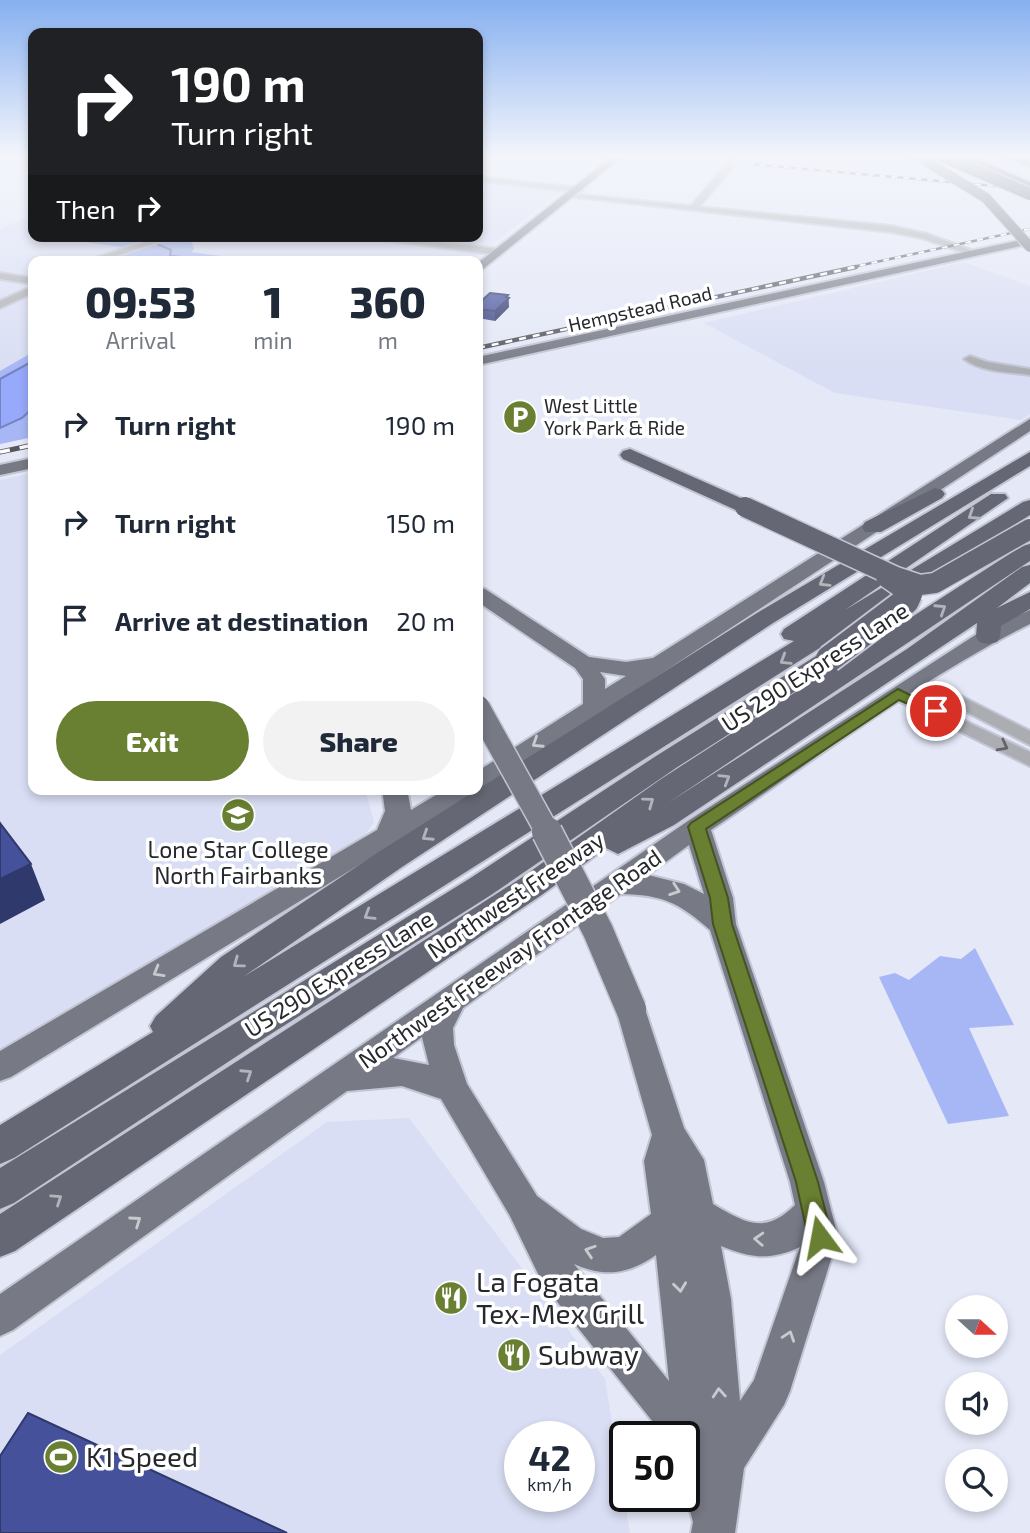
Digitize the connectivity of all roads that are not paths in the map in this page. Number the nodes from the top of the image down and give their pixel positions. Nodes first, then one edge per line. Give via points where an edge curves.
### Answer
1 (530, 228) edge
2 (877, 228) edge
3 (1014, 228) edge
4 (1030, 241) edge
5 (153, 242) edge
6 (439, 242) edge
7 (1030, 247) edge
8 (501, 250) junction
9 (974, 253) junction
10 (107, 256) edge
11 (483, 265) edge
12 (0, 276) edge
13 (28, 280) edge
14 (811, 290) junction
15 (28, 291) edge
16 (0, 305) edge
17 (483, 359) edge
18 (970, 359) dead end
19 (483, 366) edge
20 (1030, 372) edge
21 (1030, 424) edge
22 (1030, 450) edge
23 (28, 464) edge
24 (0, 470) edge
25 (1028, 475) edge
26 (1030, 506) edge
27 (873, 527) junction
28 (1030, 529) edge
29 (1030, 551) edge
30 (1030, 559) edge
31 (1030, 572) edge
32 (1030, 579) edge
33 (997, 585) junction
34 (483, 597) edge
35 (1030, 599) edge
36 (1030, 616) edge
37 (483, 617) edge
38 (520, 623) junction
39 (988, 637) junction
40 (828, 659) junction
41 (583, 663) junction
42 (657, 665) junction
43 (919, 680) junction
44 (898, 694) junction
45 (594, 706) junction
46 (483, 716) edge
47 (1030, 738) edge
48 (1030, 760) edge
49 (592, 777) junction
50 (483, 778) edge
51 (395, 795) edge
52 (456, 795) edge
53 (697, 827) junction
54 (386, 838) junction
55 (617, 884) junction
56 (532, 886) junction
57 (722, 924) junction
58 (453, 999) junction
59 (0, 1067) edge
60 (118, 1072) junction
61 (338, 1080) junction
62 (452, 1089) junction
63 (0, 1146) edge
64 (0, 1190) edge
65 (522, 1204) junction
66 (814, 1210) junction
67 (685, 1217) junction
68 (0, 1237) edge
69 (0, 1317) edge
70 (709, 1450) junction
71 (713, 1528) edge

1 - 8 main road
2 - 9 street via 925,236
3 - 7 main road, bridge
4 - 9 main road, Hempstead Road
5 - 10 street
6 - 8 street
8 - 11 main road
9 - 14 main road, Hempstead Road
12 - 13 street
14 - 17 main road, Hempstead Road
14 - 19 main road, Hempstead Road
15 - 16 street
18 - 20 street
21 - 27 main road
22 - 27 highway
23 - 24 main road
25 -> 49 highway via 764,653 645,725
25 -> 60 highway via 765,618 267,943 233,966
26 -> 49 highway
27 - 42 main road
28 - 40 highway, US 290 Express Lane, bridge
28 - 40 highway, bridge via 935,583 920,585 743,508 892,580 909,593 906,601
29 - 33 highway, Northwest Freeway
30 - 33 highway
31 - 33 highway
32 - 33 highway
56 -> 33 highway, Northwest Freeway via 671,786
56 -> 33 highway via 659,820 813,723 922,649
34 - 38 main road
35 - 39 highway via 989,623
36 - 39 main road, Northwest Freeway Frontage Road
37 - 38 main road
38 - 41 main road
39 - 43 main road, Northwest Freeway Frontage Road
40 - 64 highway, US 290 Express Lane via 480,887
41 - 42 main road via 626,669
41 - 45 main road via 594,678
42 - 45 main road
43 - 44 main road, Northwest Freeway Frontage Road
43 - 47 street
44 -> 48 street
44 - 53 main road, Northwest Freeway Frontage Road
45 -> 50 main road
46 - 67 main road, bridge via 548,830 612,960 668,1135 687,1160
49 -> 60 highway
51 - 54 main road via 398,811
52 - 54 main road
53 - 55 main road, Northwest Freeway Frontage Road
53 - 57 main road via 719,898
54 -> 59 main road
55 -> 57 main road via 673,888 690,896
55 - 58 main road, Northwest Freeway Frontage Road
68 -> 56 highway, Northwest Freeway
57 - 66 main road
58 - 61 main road, Northwest Freeway Frontage Road
58 - 62 main road via 437,1027
60 - 63 highway
61 - 62 main road via 387,1069 407,1071
69 -> 61 main road, Northwest Freeway Frontage Road
62 - 65 main road
67 -> 65 main road via 616,1256 594,1254 572,1244
65 - 70 main road via 556,1270 650,1389
66 -> 67 main road via 790,1233 772,1240 750,1240
70 -> 66 main road via 770,1391 817,1256 820,1237
67 - 70 main road
70 - 71 main road

